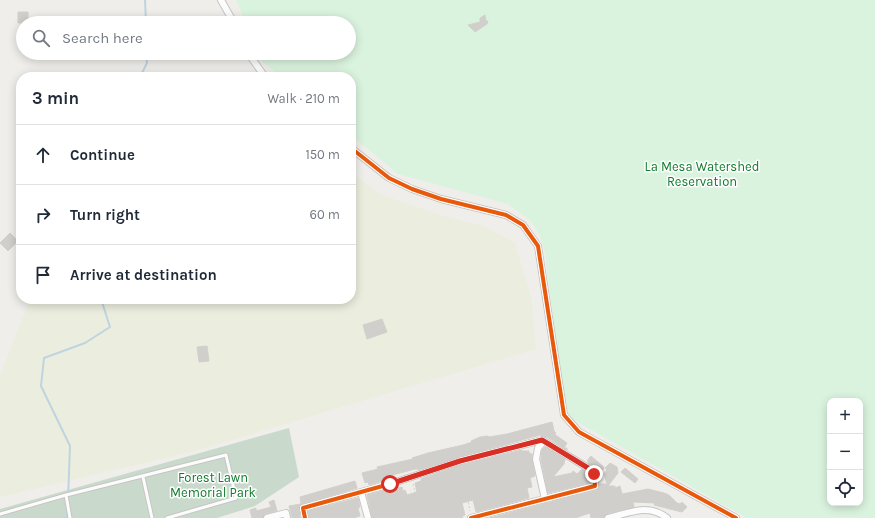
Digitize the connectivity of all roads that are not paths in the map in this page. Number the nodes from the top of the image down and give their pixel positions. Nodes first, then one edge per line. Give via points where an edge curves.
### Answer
1 (222, 0) edge
2 (230, 16) edge
3 (253, 60) edge
4 (261, 72) edge
5 (356, 152) edge
6 (544, 441) junction
7 (143, 477) junction
8 (361, 492) junction
9 (66, 495) junction
10 (545, 499) junction
11 (0, 514) edge
12 (70, 518) edge
13 (152, 518) edge
14 (168, 518) edge
15 (267, 518) edge
16 (287, 518) edge
17 (305, 518) edge
18 (368, 518) edge
19 (471, 518) edge
20 (608, 518) edge
21 (667, 518) edge
22 (736, 518) edge

1 - 2 street
3 - 4 street
5 - 22 street via 389,178 412,189 506,215 523,225 538,246 564,415 579,432
6 - 8 street via 485,454
6 - 10 street via 538,448 536,459
6 - 10 street via 588,468 594,474 596,486
7 - 9 lane
7 - 13 lane
7 - 14 lane via 226,455 236,498
8 - 17 street via 303,508
8 - 18 street
9 - 11 lane
9 - 12 lane
10 - 19 street
15 - 16 street via 286,512
20 - 21 street via 648,509 657,511

